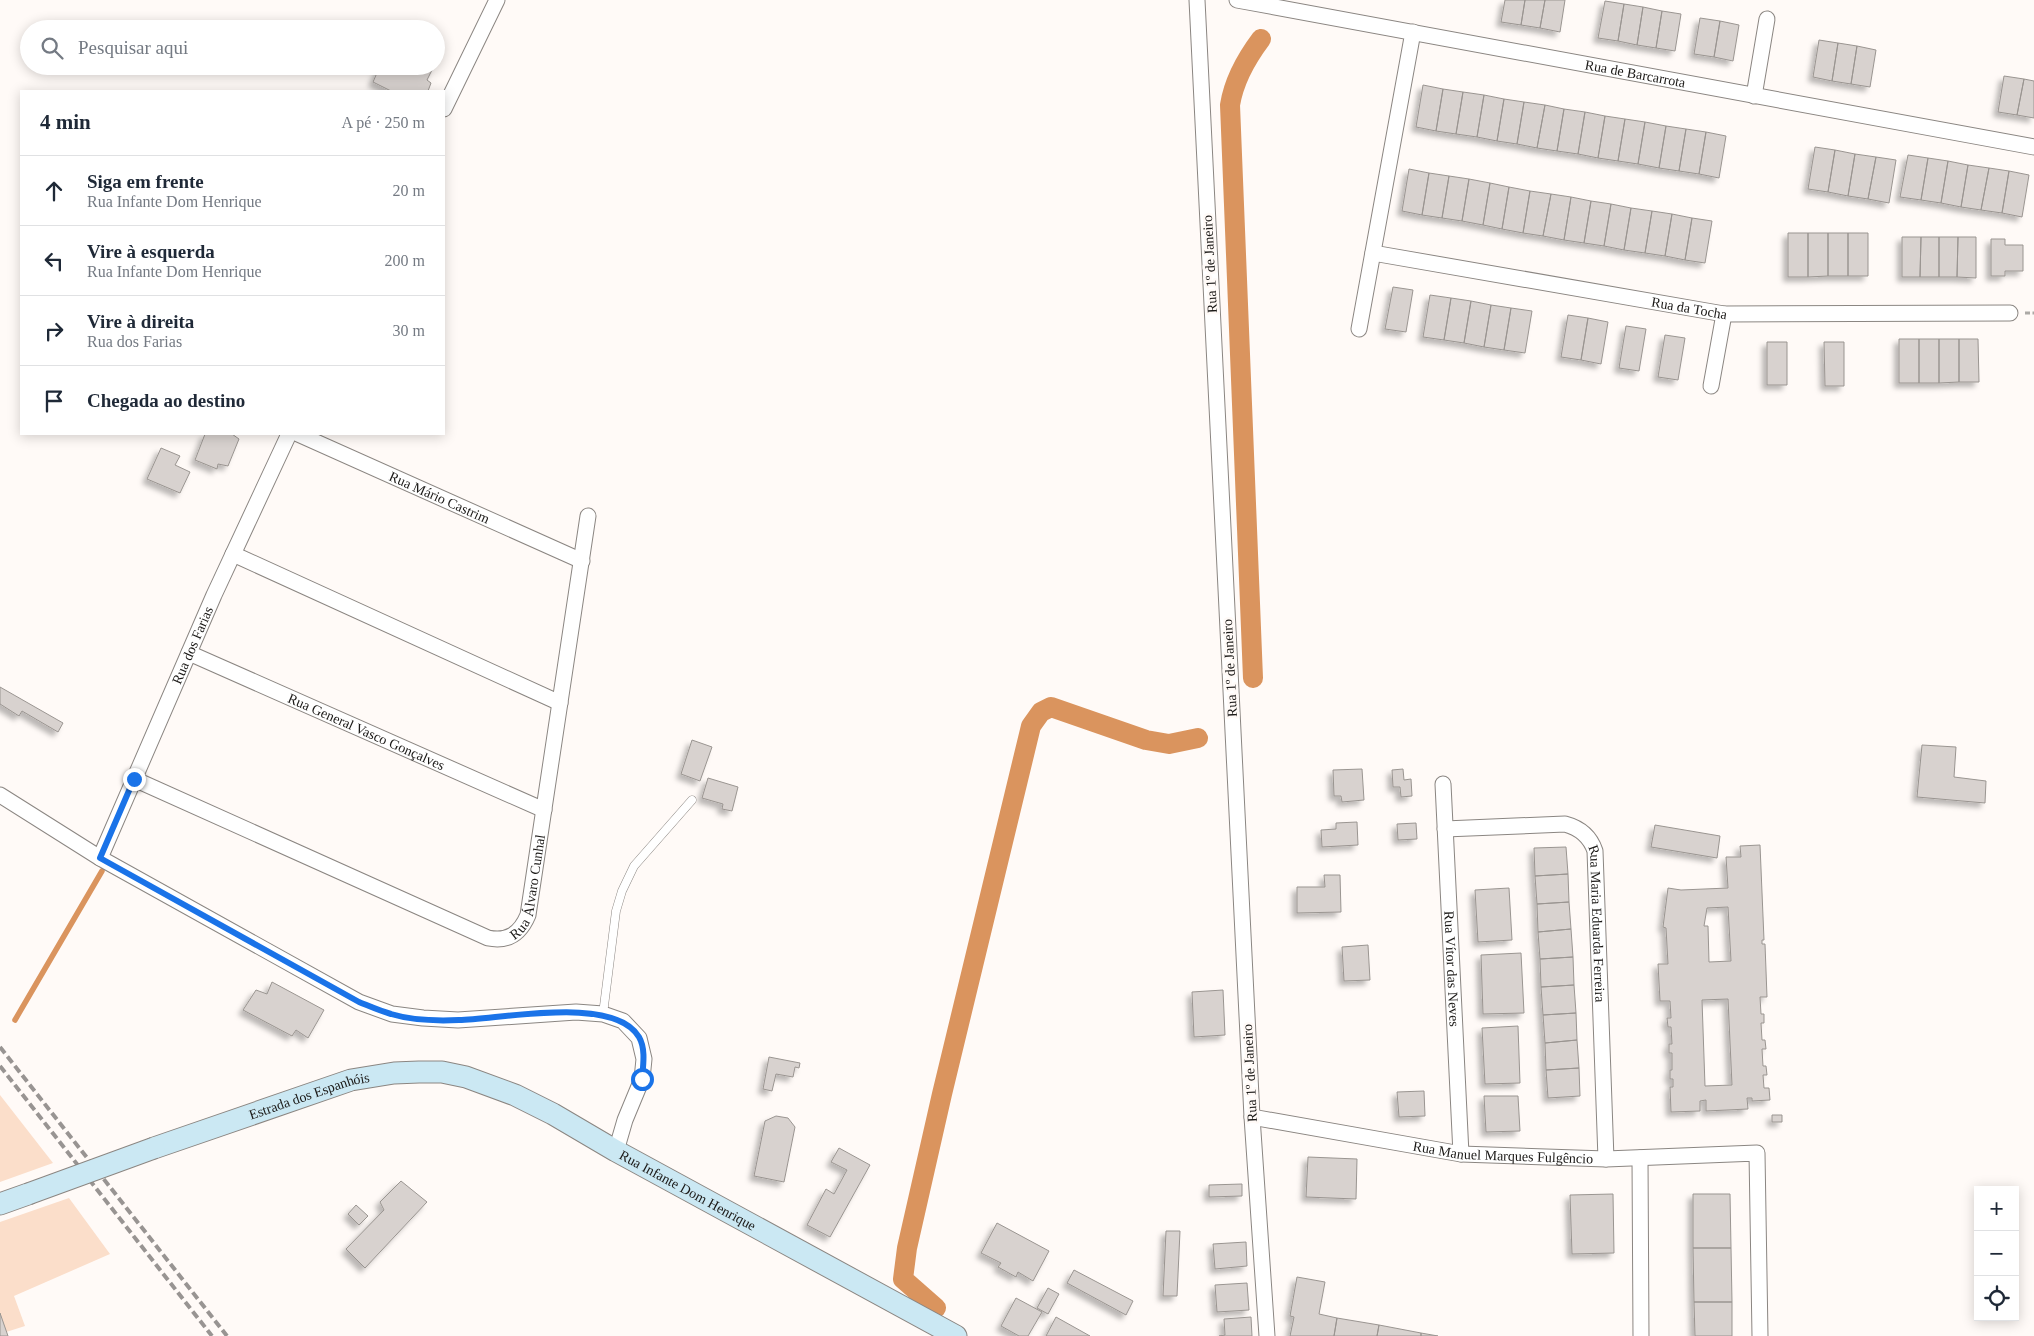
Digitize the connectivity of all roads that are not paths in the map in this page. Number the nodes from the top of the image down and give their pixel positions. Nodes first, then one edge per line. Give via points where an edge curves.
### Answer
1 (497, 0) edge
2 (1197, 0) edge
3 (1237, 0) edge
4 (1767, 20) dead end
5 (1413, 32) junction
6 (1754, 96) junction
7 (445, 107) edge
8 (2034, 147) edge
9 (1373, 253) junction
10 (2010, 313) dead end
11 (1724, 314) junction
12 (1359, 330) dead end
13 (1712, 386) dead end
14 (289, 435) edge
15 (300, 435) edge
16 (588, 516) dead end
17 (233, 554) junction
18 (582, 561) junction
19 (189, 653) junction
20 (560, 703) junction
21 (134, 779) junction
22 (1443, 784) dead end
23 (0, 795) edge
24 (692, 800) dead end
25 (544, 810) junction
26 (1444, 828) junction
27 (100, 858) junction
28 (603, 1014) junction
29 (1252, 1116) junction
30 (616, 1151) junction
31 (1460, 1154) junction
32 (1640, 1158) junction
33 (1606, 1159) junction
34 (0, 1204) edge
35 (956, 1336) edge
36 (1267, 1336) edge
37 (1641, 1336) edge
38 (1760, 1336) edge

1 - 7 street
2 - 29 street, Rua 1º de Janeiro
3 - 5 street, Rua de Barcarrota
4 - 6 street
5 - 6 street, Rua de Barcarrota
5 - 9 street
6 - 8 street, Rua de Barcarrota
9 - 11 street, Rua da Tocha
9 - 12 street
10 - 11 street, Rua da Tocha
11 - 13 street
14 - 17 street, Rua dos Farias
15 - 18 street, Rua Mário Castrim
16 - 18 street, Rua Álvaro Cunhal
17 - 19 street, Rua dos Farias
17 - 20 street
18 - 20 street, Rua Álvaro Cunhal
19 - 21 street, Rua dos Farias
19 - 25 street, Rua General Vasco Gonçalves
20 - 25 street, Rua Álvaro Cunhal
21 - 25 street, Rua Álvaro Cunhal via 498,940 517,933 528,915
21 - 27 street, Rua dos Farias
22 - 26 street, Rua Vítor das Neves
23 - 27 street, Rua Infante Dom Henrique
24 - 28 lane via 634,866 622,891 616,911
26 - 31 street, Rua Vítor das Neves
26 - 33 street, Rua Maria Eduarda Ferreira via 1556,823 1576,827 1592,842 1595,851
27 - 28 street, Rua Infante Dom Henrique via 359,1002 392,1014 458,1020 576,1012
28 - 30 street, Rua Infante Dom Henrique via 623,1021 639,1038 644,1059 642,1079
29 - 31 street, Rua Manuel Marques Fulgêncio
29 - 36 street, Rua 1º de Janeiro
30 - 34 main road, Estrada dos Espanhóis, bridge via 553,1114 490,1085 442,1072 394,1073 351,1080
30 - 35 main road, Rua Infante Dom Henrique
31 - 33 street, Rua Manuel Marques Fulgêncio
32 - 33 street, Rua Manuel Marques Fulgêncio
32 - 37 street
32 - 38 street, Rua Manuel Marques Fulgêncio via 1757,1152

